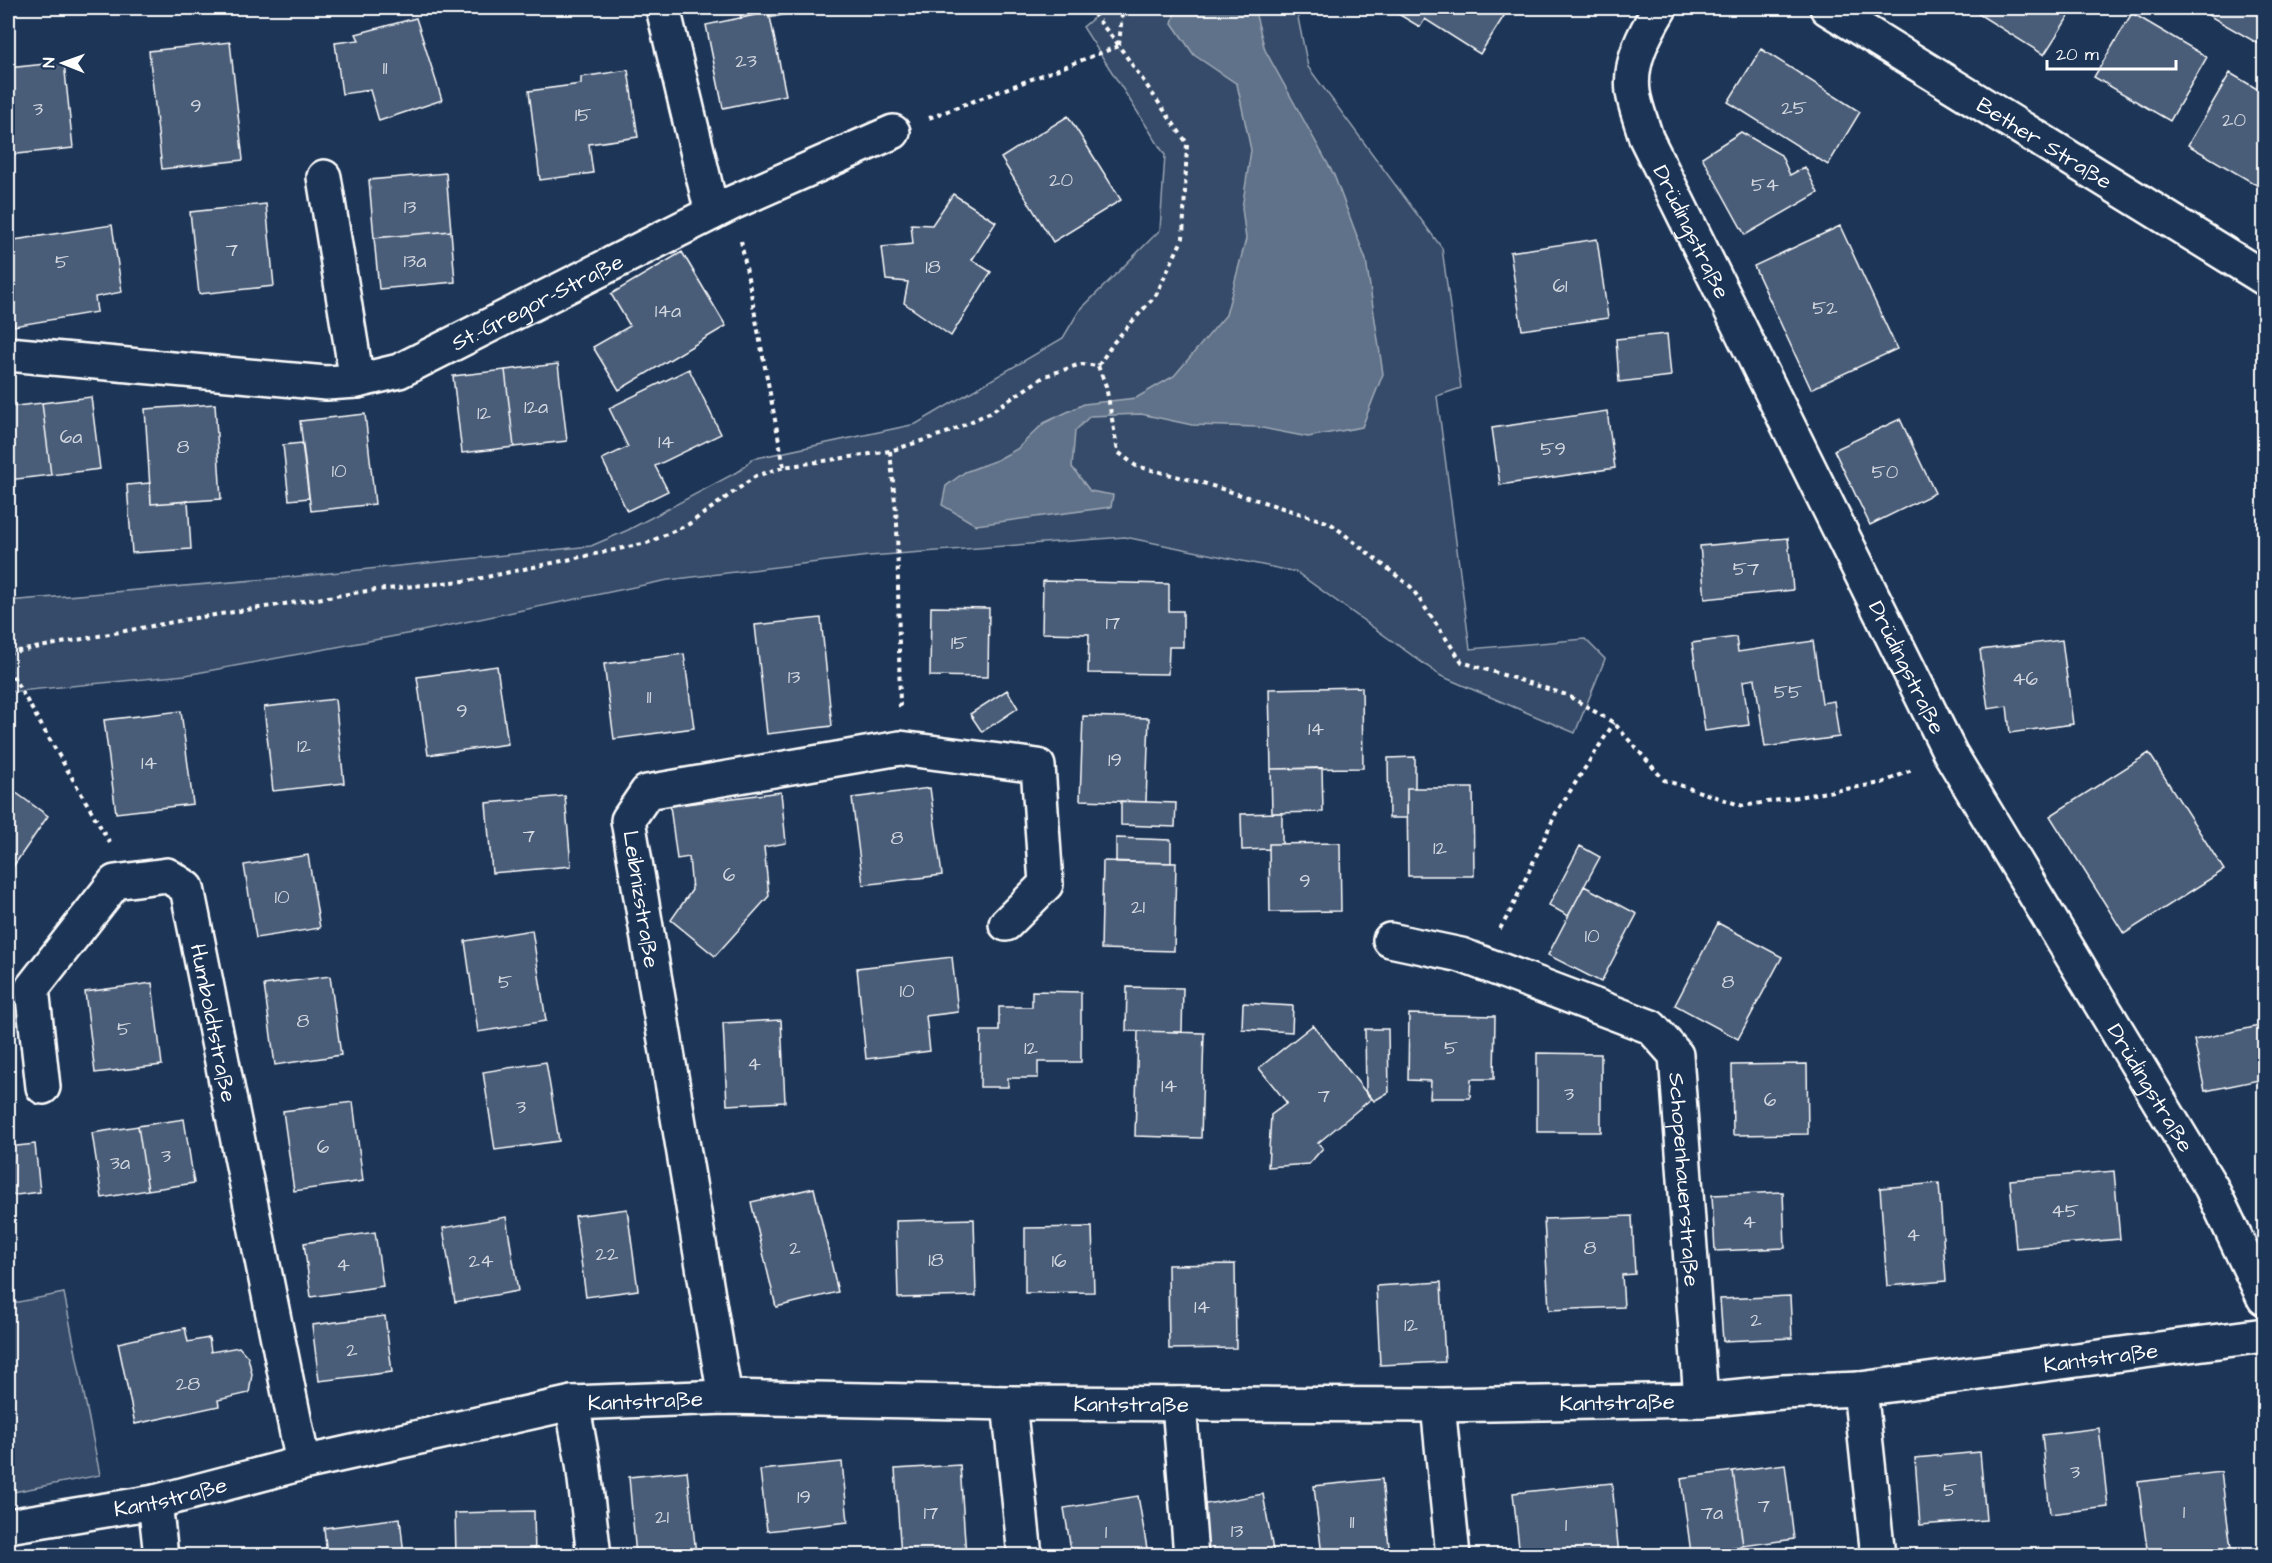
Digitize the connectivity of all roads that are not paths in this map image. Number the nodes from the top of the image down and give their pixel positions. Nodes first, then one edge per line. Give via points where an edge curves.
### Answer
1 (663, 8) edge
2 (1660, 8) edge
3 (1827, 8) edge
4 (893, 132) road end
5 (324, 177) dead end
6 (723, 208) junction
7 (2265, 278) edge
8 (8, 354) edge
9 (357, 381) junction
10 (1006, 924) dead end
11 (1390, 940) dead end
12 (43, 1087) dead end
13 (2265, 1298) edge
14 (2265, 1335) edge
15 (1860, 1389) junction
16 (725, 1397) junction
17 (1701, 1400) junction
18 (572, 1403) junction
19 (1009, 1404) junction
20 (1179, 1404) junction
21 (1438, 1405) junction
22 (303, 1463) junction
23 (155, 1502) junction
24 (8, 1526) edge
25 (161, 1556) edge
26 (594, 1556) edge
27 (1025, 1556) edge
28 (1191, 1556) edge
29 (1453, 1556) edge
30 (1878, 1556) edge

1 - 6 street
2 - 13 street, Drüdingstraße via 1643,37 1635,61 1633,91 1646,138 1950,753 2211,1187
3 - 7 street, Bether Straße
4 - 6 street, St.-Gregor-Straße
5 - 9 street
6 - 9 street, St.-Gregor-Straße via 399,371
8 - 9 street, St.-Gregor-Straße via 326,383
10 - 16 street, Leibnizstraße via 1046,884 1038,766 900,748 647,792 628,820
11 - 17 street, Schopenhauerstraße via 1461,955 1651,1027 1676,1055
12 - 22 street, Humboldtstraße via 32,987 115,882 167,875 187,888
14 - 15 street, Kantstraße
15 - 17 street, Kantstraße
15 - 30 street
16 - 18 street, Kantstraße
16 - 19 street, Kantstraße
17 - 21 street, Kantstraße
18 - 22 street, Kantstraße
18 - 26 street
19 - 20 street, Kantstraße
19 - 27 street
20 - 21 street, Kantstraße
20 - 28 street
21 - 29 street
22 - 23 street, Kantstraße
23 - 24 street, Kantstraße
23 - 25 street

